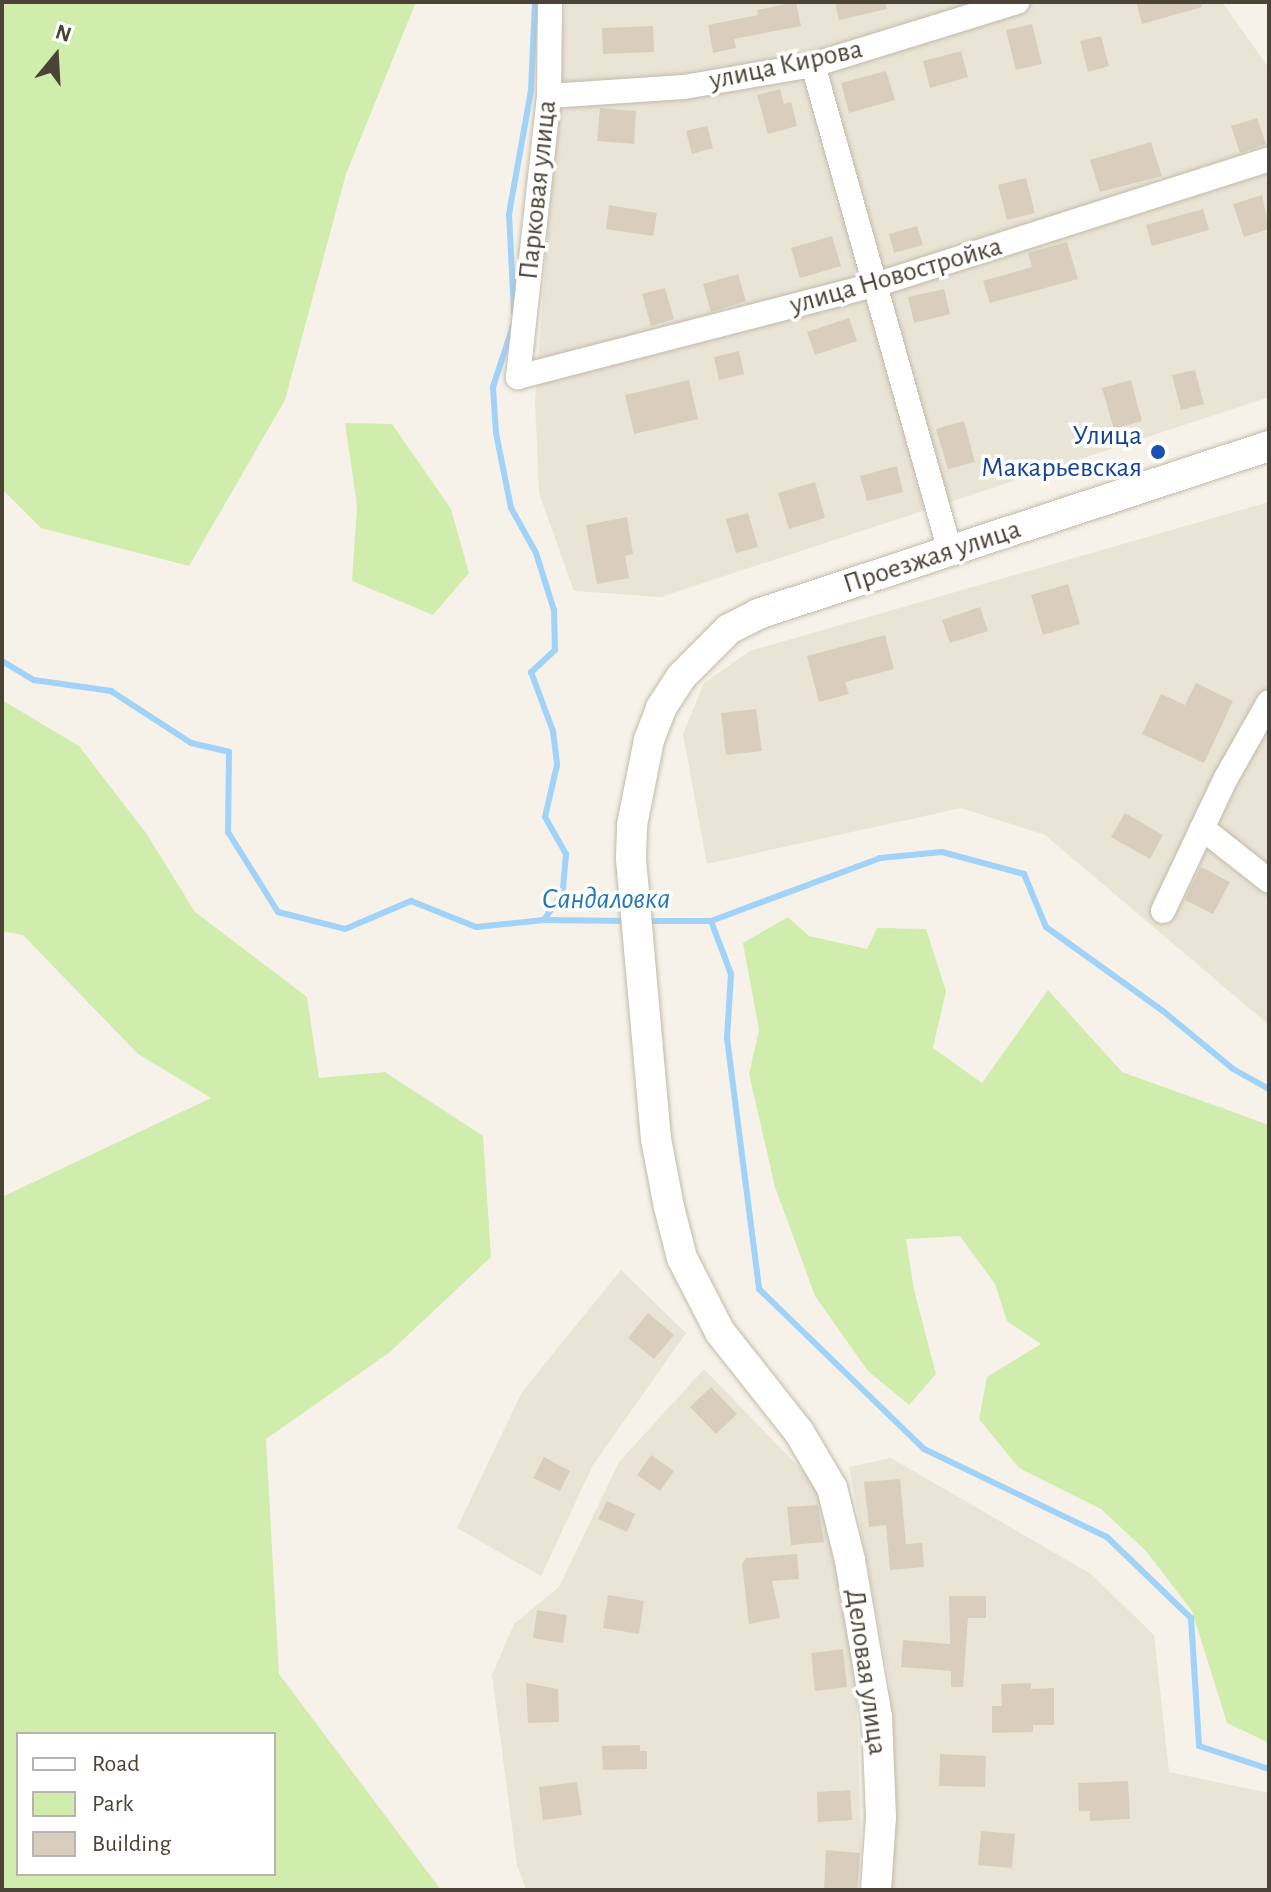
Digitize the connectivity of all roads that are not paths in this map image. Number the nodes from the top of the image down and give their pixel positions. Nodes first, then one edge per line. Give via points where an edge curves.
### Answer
1 (550, 2) edge
2 (1017, 2) edge
3 (813, 65) junction
4 (549, 96) junction
5 (1269, 159) edge
6 (875, 285) junction
7 (518, 377) joint
8 (1269, 446) edge
9 (950, 551) junction
10 (1269, 702) edge
11 (1202, 828) junction
12 (1269, 881) edge
13 (1163, 911) dead end
14 (639, 970) joint
15 (876, 1890) edge

1 - 4 street, Парковая улица
2 - 3 street, улица Кирова
3 - 4 street, улица Кирова via 684,87
3 - 6 street
4 - 7 street, Парковая улица
5 - 6 street, улица Новостройка
6 - 7 street, улица Новостройка
6 - 9 street
8 - 9 street, Проезжая улица
9 - 14 street, Проезжая улица via 758,614 729,629 681,677 649,740 632,825
10 - 11 street
11 - 12 street
11 - 13 street
14 - 15 street, Деловая улица via 656,1139 682,1258 720,1332 817,1459 844,1529 877,1717 881,1817

